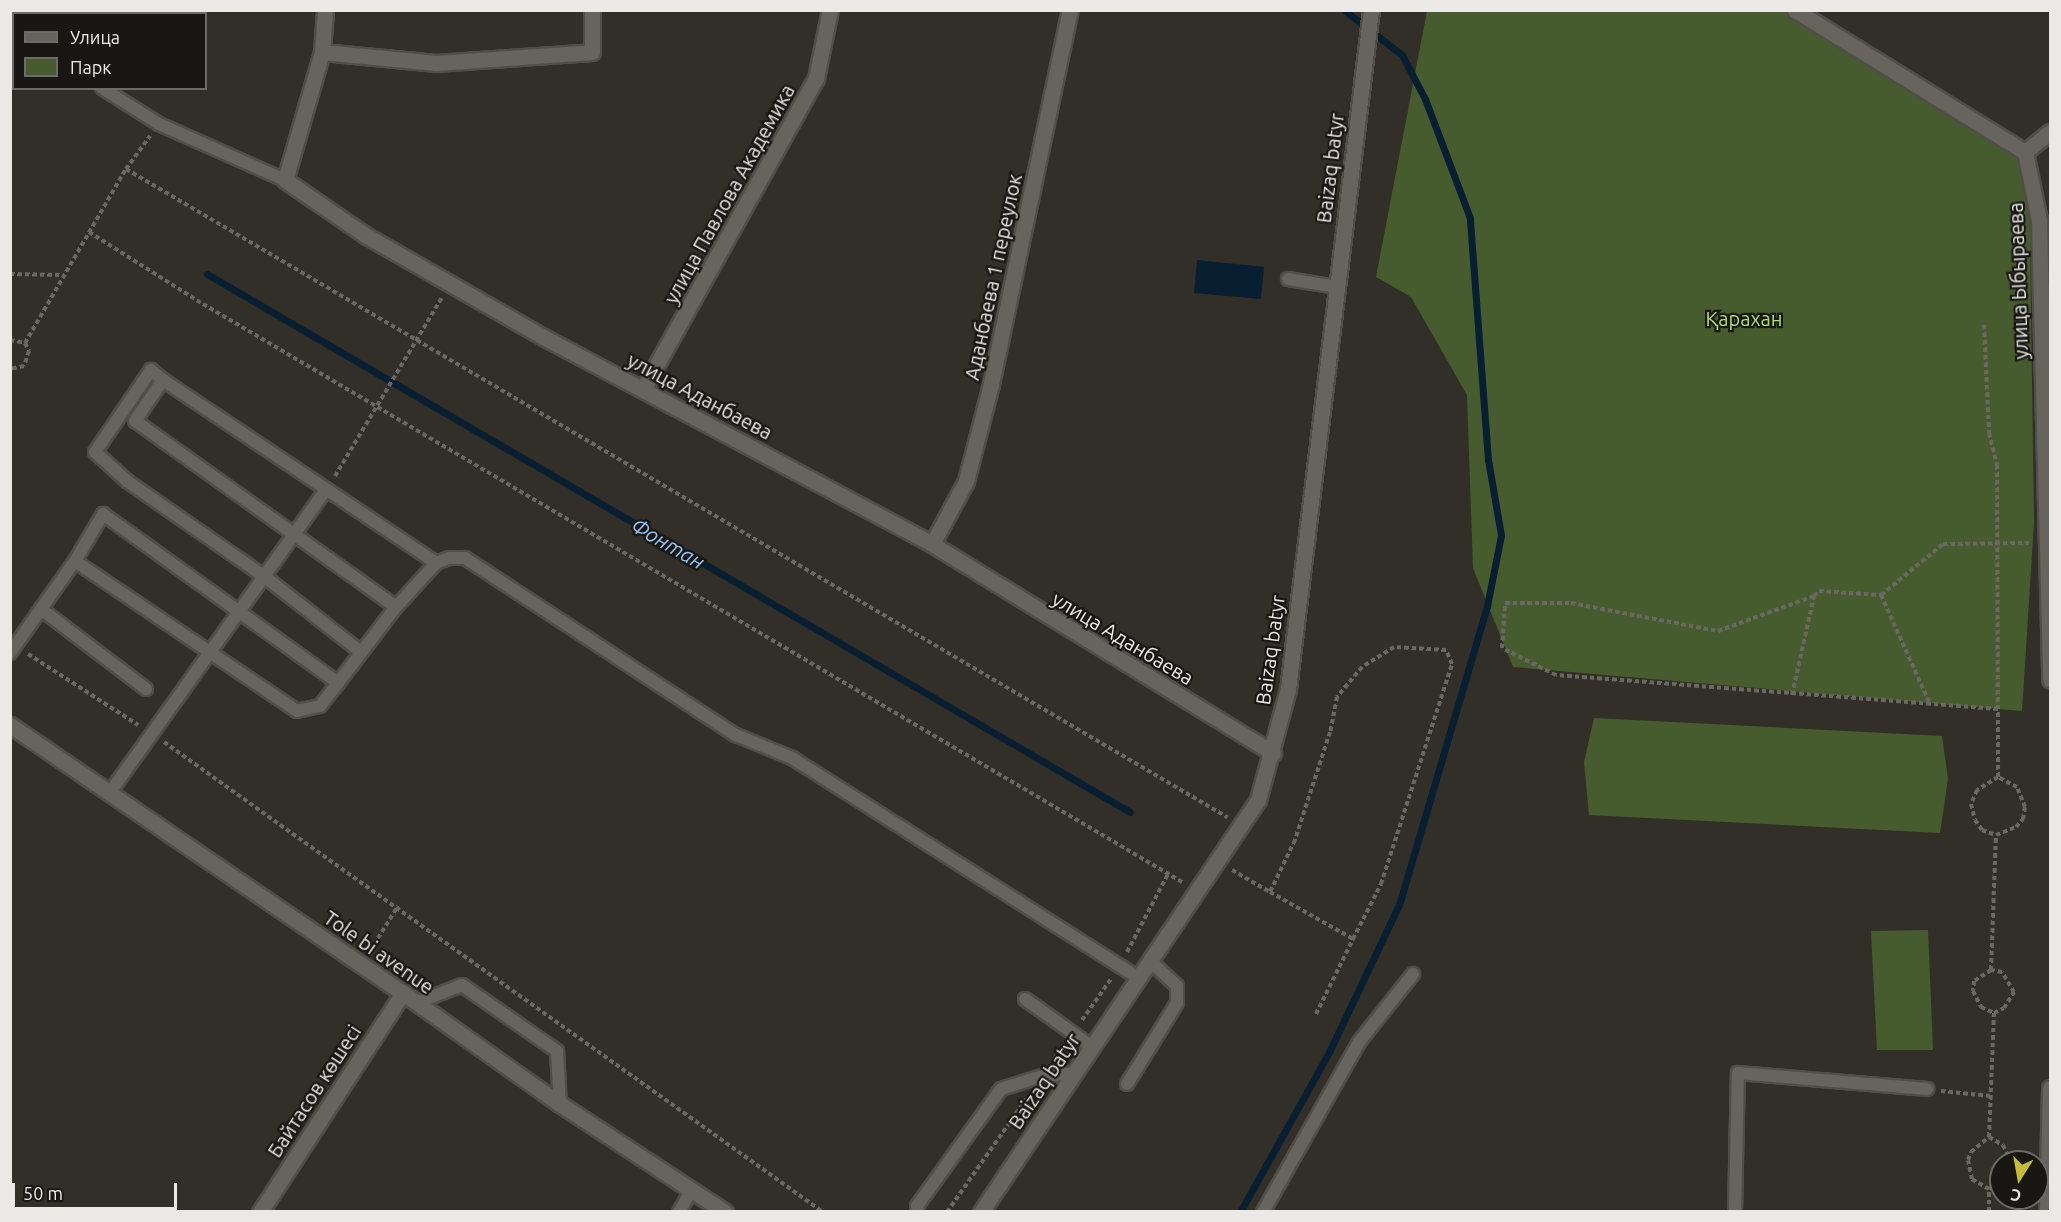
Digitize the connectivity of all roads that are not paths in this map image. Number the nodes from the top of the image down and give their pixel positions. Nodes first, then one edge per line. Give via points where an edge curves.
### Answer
1 (325, 10) edge
2 (592, 10) edge
3 (830, 10) edge
4 (1070, 10) edge
5 (1371, 10) edge
6 (1794, 10) edge
7 (322, 52) junction
8 (105, 90) edge
9 (2050, 132) edge
10 (2025, 152) junction
11 (285, 180) junction
12 (2039, 220) junction
13 (2050, 236) edge
14 (1288, 279) dead end
15 (1337, 287) junction
16 (164, 380) junction
17 (643, 389) junction
18 (326, 490) junction
19 (2048, 503) edge
20 (295, 537) junction
21 (932, 544) junction
22 (75, 561) junction
23 (436, 563) junction
24 (265, 577) junction
25 (396, 607) junction
26 (41, 609) junction
27 (238, 612) junction
28 (2050, 646) edge
29 (13, 650) edge
30 (361, 652) junction
31 (208, 654) junction
32 (2050, 680) edge
33 (338, 683) junction
34 (146, 689) dead end
35 (10, 725) edge
36 (1273, 753) junction
37 (111, 791) junction
38 (1150, 961) junction
39 (1413, 974) dead end
40 (1138, 978) junction
41 (410, 998) junction
42 (1025, 999) dead end
43 (1092, 1047) junction
44 (1075, 1073) junction
45 (1127, 1084) dead end
46 (2050, 1088) edge
47 (1927, 1089) road end
48 (560, 1104) junction
49 (691, 1191) junction
50 (260, 1212) edge
51 (679, 1212) edge
52 (724, 1212) edge
53 (918, 1212) edge
54 (981, 1212) edge
55 (1263, 1212) edge
56 (1735, 1212) edge
57 (2047, 1212) edge

1 - 7 street
2 - 7 street via 592,52 436,63
3 - 17 street, улица Павлова Академика via 816,78
4 - 21 street, Аданбаева 1 переулок via 969,470
5 - 15 street, Baizaq batyr
6 - 10 street
7 - 11 street
8 - 11 lane, улица Аданбаева via 159,124
9 - 10 street
10 - 12 street, улица Ыбыраева
11 - 17 street, улица Аданбаева via 365,235
12 - 13 street
12 - 19 street, улица Ыбыраева
14 - 15 lane
15 - 36 street, Baizaq batyr via 1288,689
16 - 18 lane
16 - 20 lane via 135,421
16 - 24 lane via 151,370 95,452 127,481
17 - 21 street, улица Аданбаева
18 - 20 lane
18 - 23 lane
19 - 28 street, улица Ыбыраева
20 - 24 lane
20 - 25 lane
21 - 36 street, улица Аданбаева
22 - 26 lane
22 - 27 lane via 103,514
22 - 31 lane
23 - 25 lane
23 - 40 lane via 465,558 736,735 792,758
24 - 27 lane
24 - 30 lane
25 - 30 lane
26 - 29 lane
26 - 34 lane
27 - 31 lane
27 - 33 lane
28 - 32 street, улица Ыбыраева
30 - 33 lane
31 - 33 lane via 297,711 320,706
31 - 37 lane
35 - 37 street, Tole bi avenue
36 - 38 street, Baizaq batyr via 1258,800 1243,826
37 - 41 street, Tole bi avenue
38 - 40 street, Baizaq batyr
38 - 45 lane via 1177,986 1177,1004
39 - 55 lane via 1359,1042
40 - 43 street, Baizaq batyr
41 - 48 street, Tole bi avenue
41 - 48 lane via 462,985 557,1051
41 - 50 street, Байтасов көшесі
42 - 43 lane
43 - 44 street, Baizaq batyr
44 - 53 lane via 1042,1076 1001,1089 917,1206
44 - 54 street, Baizaq batyr
46 - 57 street
47 - 56 lane via 1738,1073
48 - 49 street, Tole bi avenue
49 - 51 lane
49 - 52 street, Tole bi avenue

